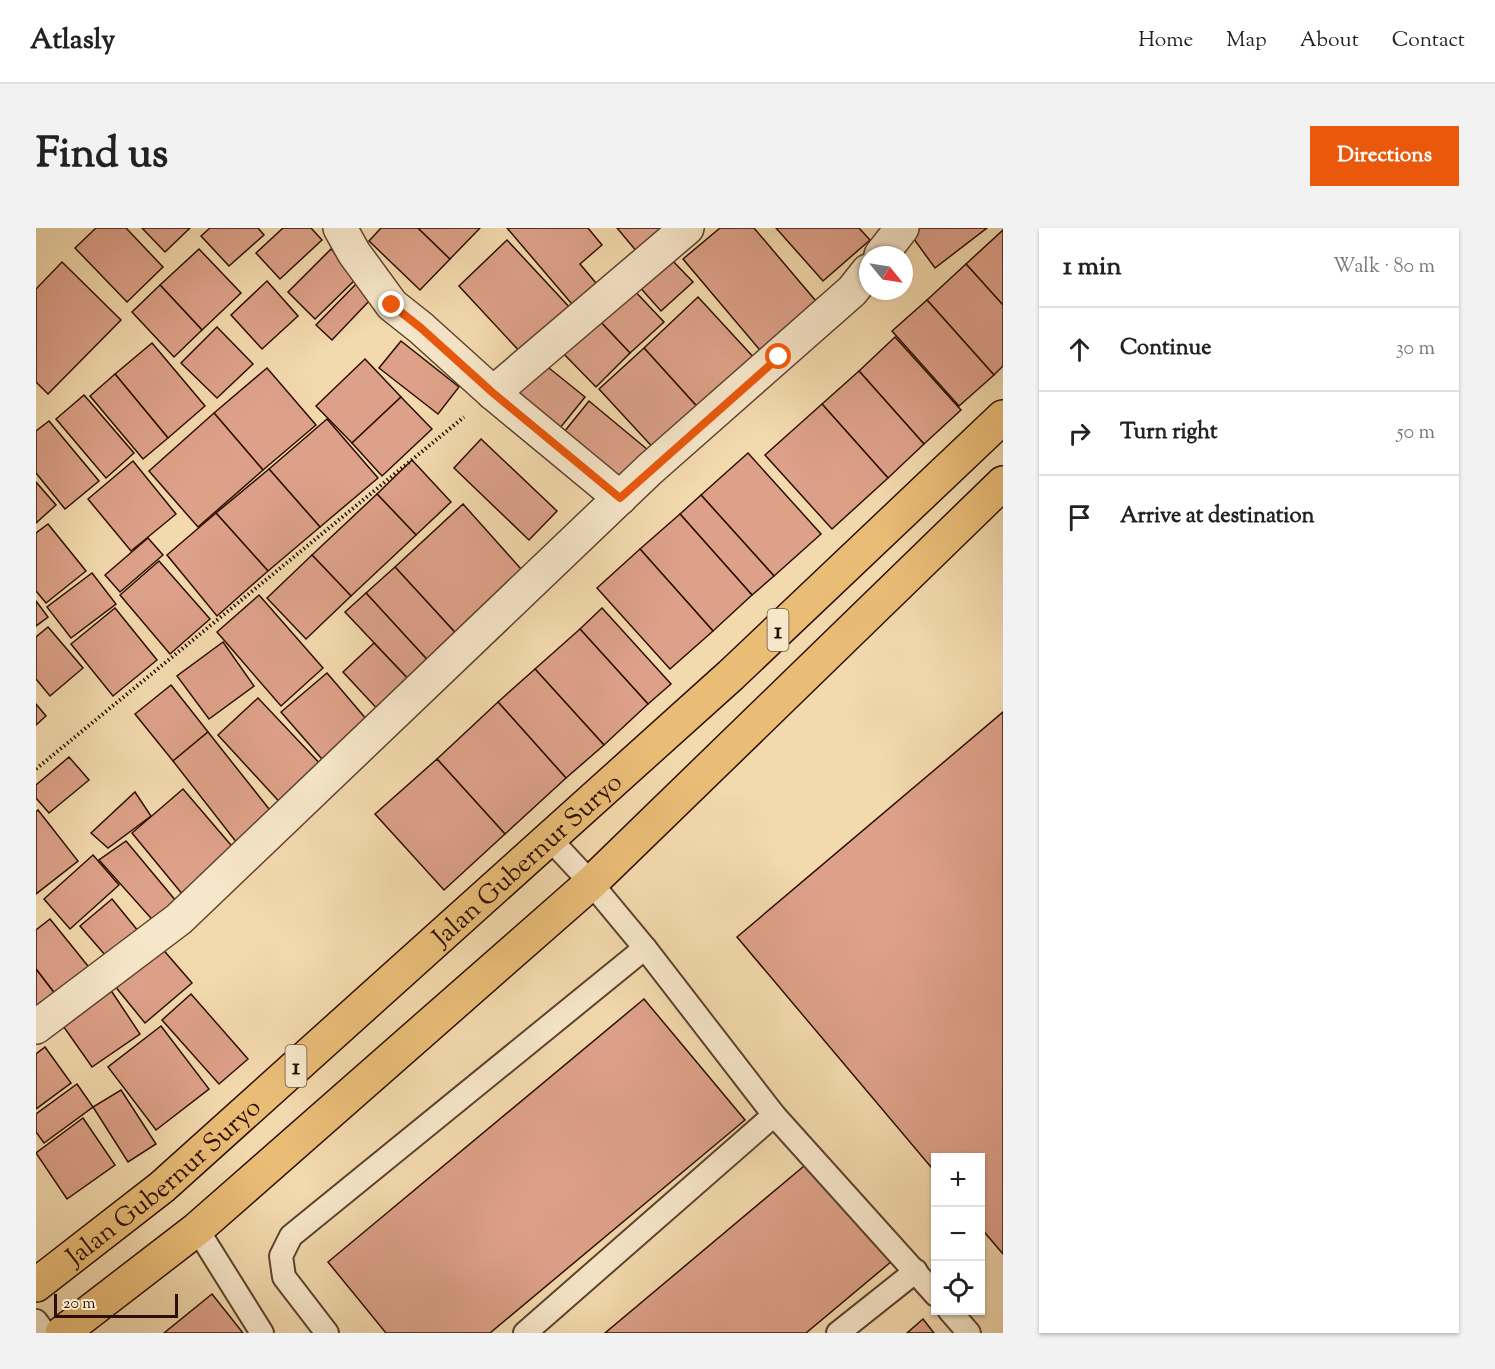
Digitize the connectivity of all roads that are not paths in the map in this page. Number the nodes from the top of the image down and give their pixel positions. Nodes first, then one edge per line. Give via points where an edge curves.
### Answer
1 (340, 228) edge
2 (687, 228) edge
3 (903, 228) edge
4 (888, 246) edge
5 (859, 282) edge
6 (493, 393) junction
7 (1003, 417) edge
8 (1003, 483) edge
9 (620, 498) junction
10 (549, 838) junction
11 (591, 883) junction
12 (645, 948) junction
13 (36, 1027) edge
14 (774, 1115) junction
15 (197, 1230) junction
16 (916, 1271) junction
17 (36, 1285) edge
18 (931, 1288) edge
19 (953, 1315) edge
20 (36, 1321) edge
21 (45, 1333) edge
22 (62, 1333) edge
23 (262, 1333) edge
24 (327, 1333) edge
25 (525, 1333) edge
26 (838, 1333) edge
27 (969, 1333) edge

1 - 6 street via 392,305
2 - 6 street
3 - 4 street
5 - 9 street
6 - 9 street
7 - 10 highway, Jalan Gubernur Suryo / 1 via 731,675
8 - 11 highway, 1
9 - 13 street via 179,918
10 - 11 lane
10 - 17 highway, Jalan Gubernur Suryo / 1 via 162,1187
11 - 12 lane
11 - 15 highway, 1
12 - 14 lane
12 - 24 lane via 291,1236 282,1256 284,1277
14 - 16 lane
14 - 25 lane
15 - 22 highway, 1
15 - 23 lane
16 - 18 lane
16 - 26 lane
19 - 27 lane
20 - 21 lane

